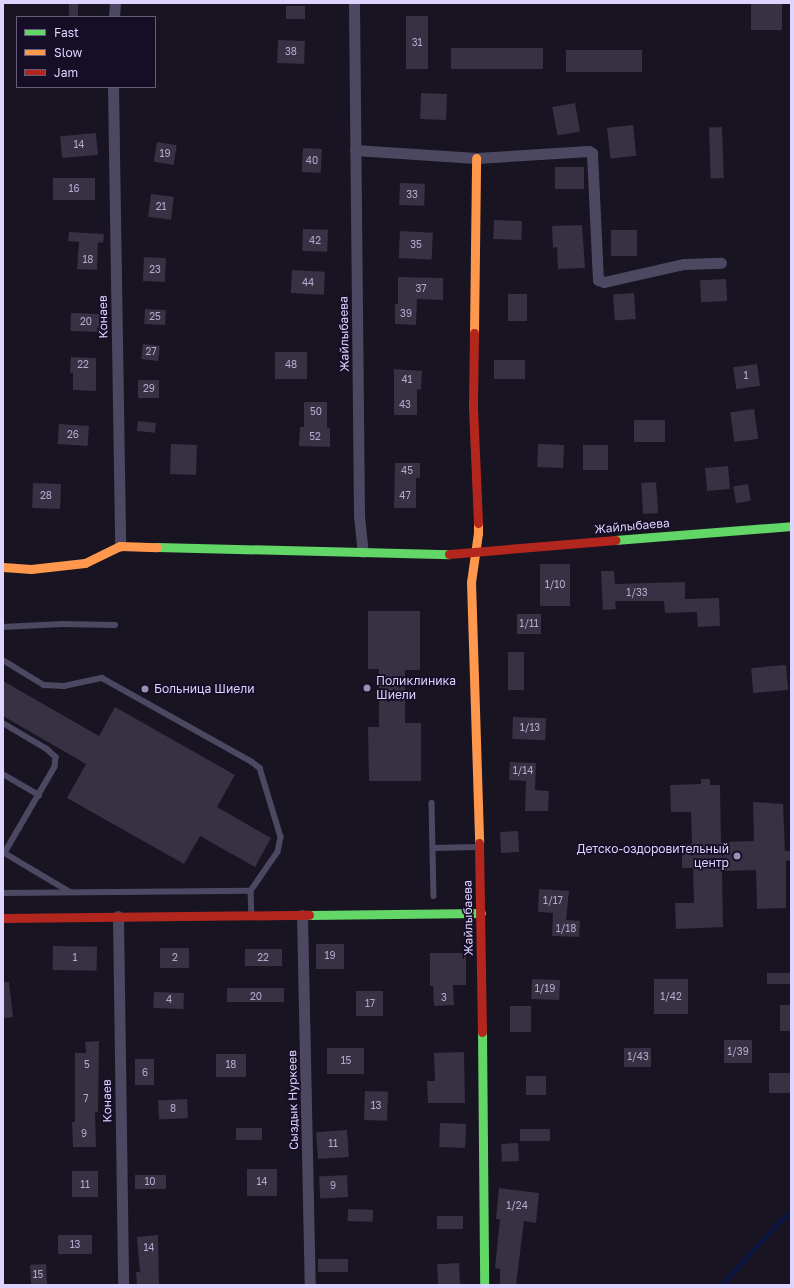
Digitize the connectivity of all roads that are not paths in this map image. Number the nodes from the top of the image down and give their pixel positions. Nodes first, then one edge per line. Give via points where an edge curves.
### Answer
1 (115, 3) edge
2 (354, 3) edge
3 (114, 16) edge
4 (113, 88) edge
5 (355, 150) junction
6 (476, 158) junction
7 (721, 263) dead end
8 (791, 526) edge
9 (120, 546) junction
10 (363, 552) junction
11 (475, 552) junction
12 (3, 567) edge
13 (115, 625) dead end
14 (3, 627) edge
15 (3, 660) edge
16 (3, 724) edge
17 (3, 774) edge
18 (39, 795) junction
19 (432, 802) dead end
20 (479, 847) junction
21 (433, 848) junction
22 (4, 852) edge
23 (251, 890) junction
24 (70, 892) junction
25 (3, 893) edge
26 (434, 896) dead end
27 (481, 913) junction
28 (252, 914) junction
29 (302, 915) junction
30 (118, 916) junction
31 (3, 918) edge
32 (122, 1285) edge
33 (310, 1285) edge
34 (484, 1285) edge

1 - 3 street
2 - 5 street, Жайлыбаева
4 - 9 street, Конаев
5 - 6 street
5 - 10 street, Жайлыбаева via 359,500
6 - 7 street via 581,151 592,153 598,280 604,282 684,264
6 - 11 street via 473,408 478,533
8 - 11 street, Жайлыбаева
9 - 10 street
9 - 12 street via 85,563 31,569
10 - 11 street, Жайлыбаева
11 - 20 street, Жайлыбаева via 471,582
13 - 14 lane
15 - 23 lane via 44,685 64,686 102,678 260,768 281,837 278,852
16 - 18 lane via 56,756 55,766
17 - 18 lane
18 - 22 lane
19 - 21 lane
20 - 21 lane
20 - 27 street, Жайлыбаева
21 - 26 lane
22 - 24 lane
23 - 24 lane
23 - 28 lane
24 - 25 lane
27 - 29 street
27 - 34 street, Жайлыбаева
28 - 29 street
28 - 30 street
29 - 33 street, Сыздык Нуркеев
30 - 31 street
30 - 32 street, Конаев

